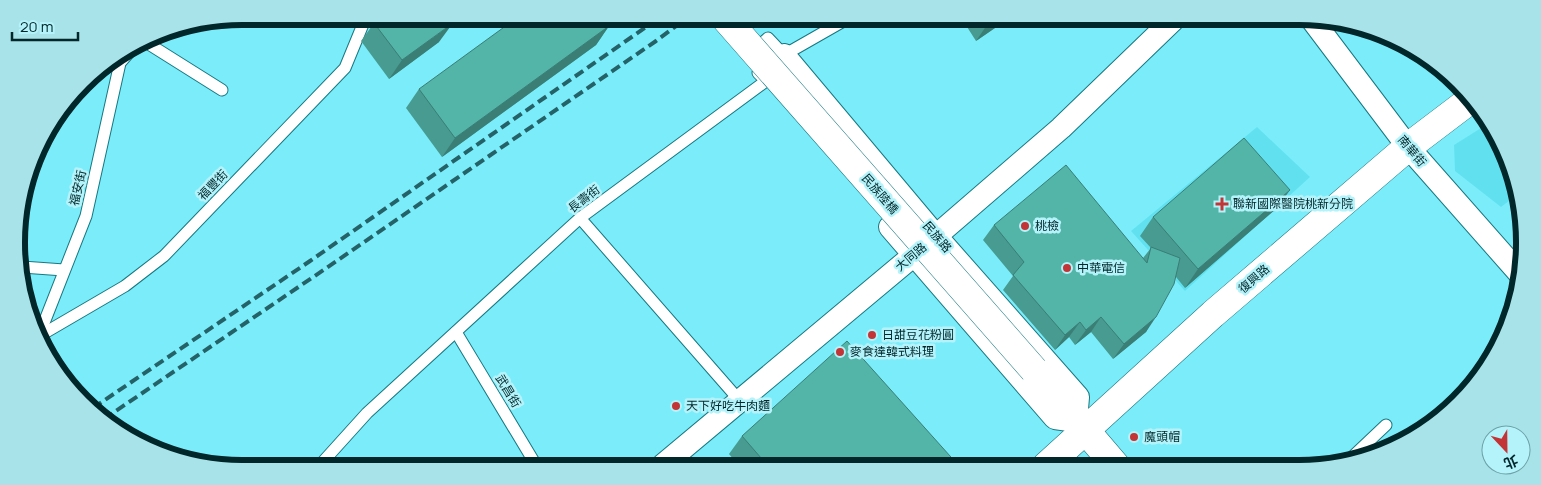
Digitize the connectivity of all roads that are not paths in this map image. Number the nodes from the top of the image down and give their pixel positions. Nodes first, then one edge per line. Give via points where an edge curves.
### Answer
1 (363, 25) edge
2 (731, 25) edge
3 (836, 25) edge
4 (1168, 25) edge
5 (1317, 26) edge
6 (151, 45) edge
7 (784, 54) junction
8 (120, 63) edge
9 (766, 81) junction
10 (222, 90) dead end
11 (1466, 103) edge
12 (1408, 146) junction
13 (580, 218) junction
14 (936, 236) junction
15 (914, 254) junction
16 (26, 267) edge
17 (1514, 268) edge
18 (64, 270) junction
19 (43, 327) edge
20 (44, 332) edge
21 (456, 332) junction
22 (740, 401) junction
23 (1386, 425) dead end
24 (1081, 426) junction
25 (1359, 452) edge
26 (325, 460) edge
27 (533, 460) edge
28 (669, 460) edge
29 (1051, 460) edge
30 (1111, 460) edge

1 - 20 lane, 福豐街 via 345,68 164,256 125,286
2 - 24 street, 民族陸橋, bridge
3 - 7 lane
4 - 14 street, 大同路 via 1061,128
5 - 12 street, 南華街
6 - 10 lane
7 - 9 lane via 768,38 746,62
7 - 14 street, 民族路
8 - 18 lane, 福安街 via 86,216
9 - 13 lane, 長壽街
9 - 15 street
11 - 12 street, 復興路
12 - 17 street, 南華街
12 - 24 street, 復興路
13 - 21 lane, 長壽街
13 - 22 lane
14 - 15 street, 大同路
14 - 24 street, 民族路 via 1078,397
15 - 22 street, 大同路
15 - 24 street via 1055,418
16 - 18 lane
18 - 19 lane, 福安街
21 - 26 lane, 長壽街 via 367,413
21 - 27 lane, 武昌街
22 - 28 street, 大同路
23 - 25 lane
24 - 29 street, 復興路
24 - 30 street

